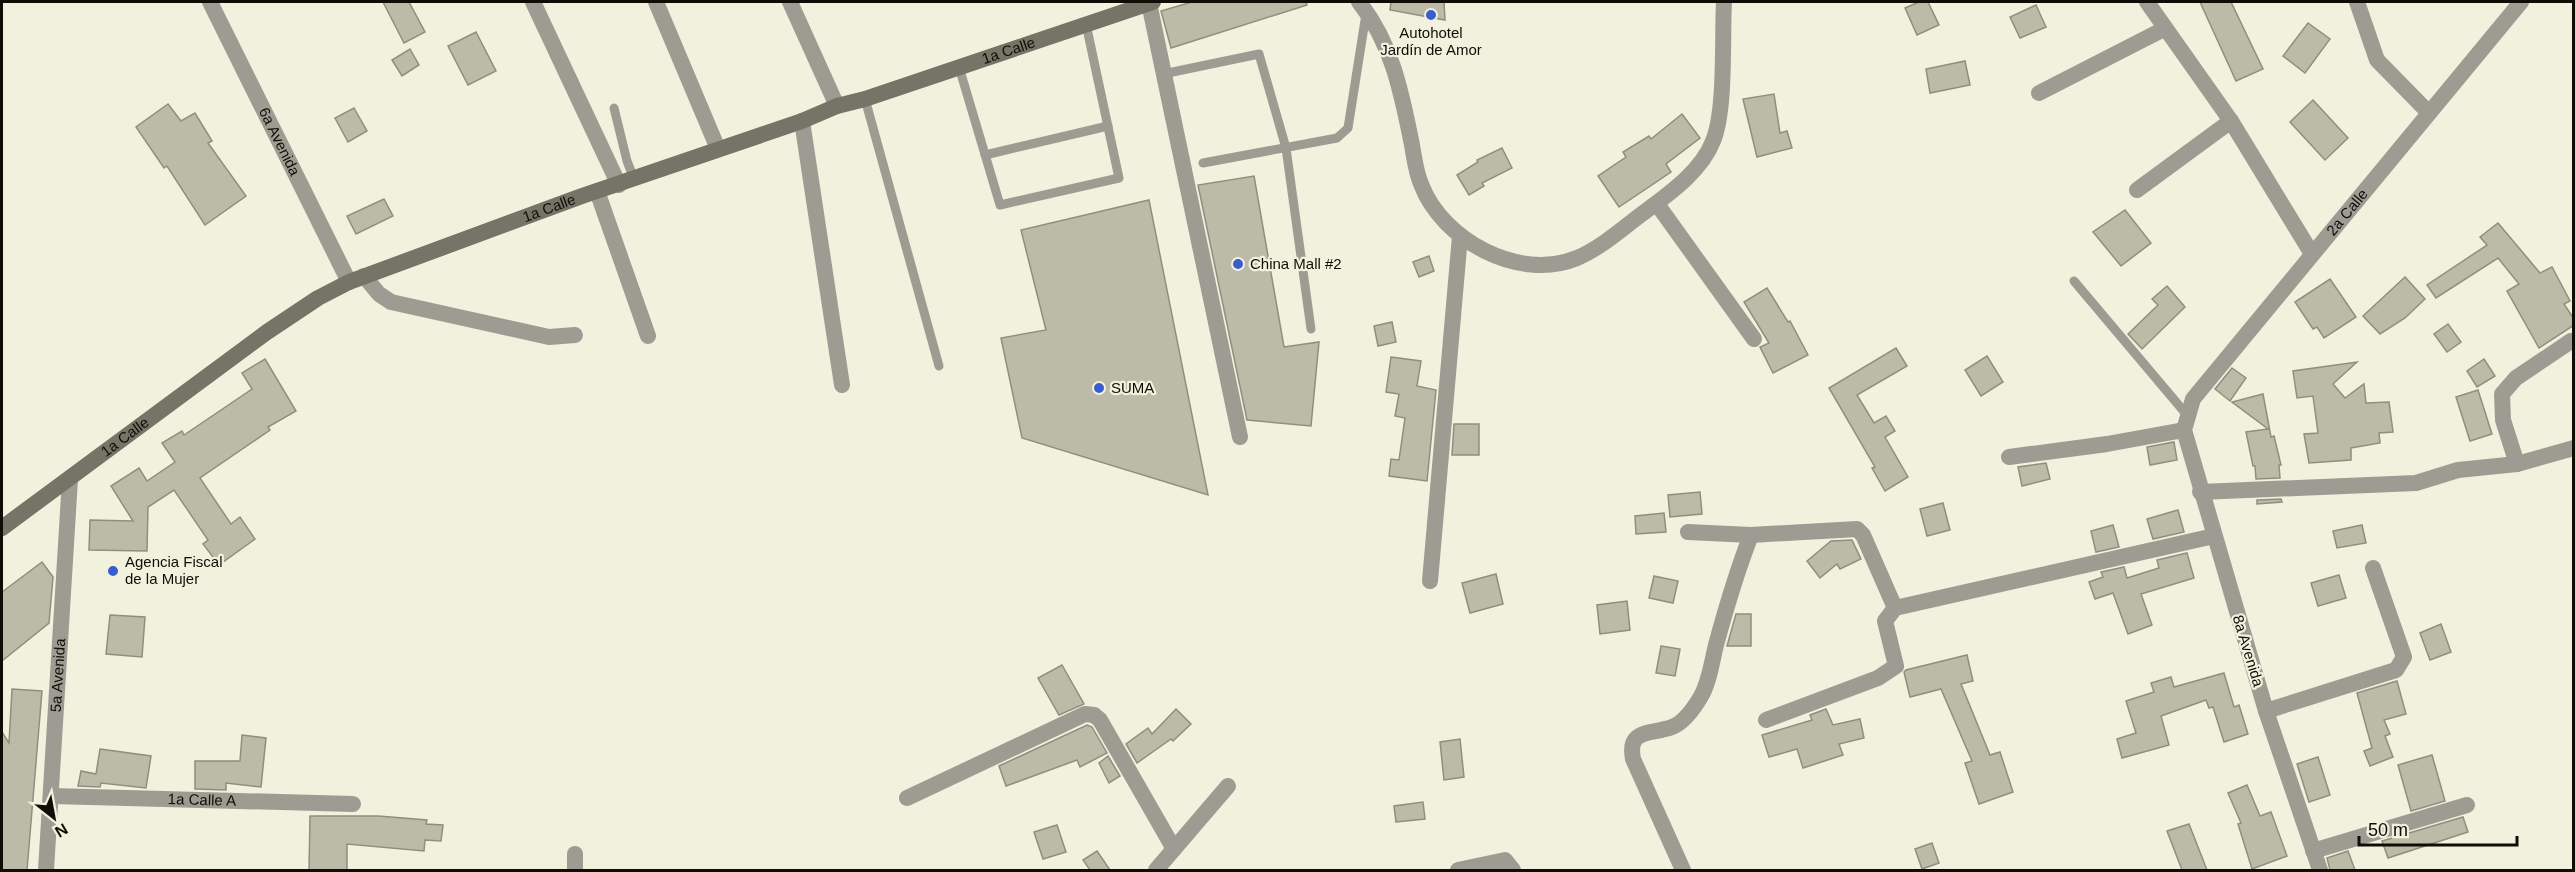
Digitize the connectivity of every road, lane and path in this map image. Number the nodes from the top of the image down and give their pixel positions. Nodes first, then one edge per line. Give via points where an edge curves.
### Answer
1 (210, 2) edge
2 (533, 2) edge
3 (656, 2) edge
4 (790, 2) edge
5 (1151, 2) edge
6 (1724, 2) edge
7 (2147, 2) edge
8 (2357, 2) edge
9 (2520, 2) edge
10 (1364, 5) edge
11 (1086, 24) junction
12 (2164, 29) junction
13 (959, 67) junction
14 (1163, 74) junction
15 (2039, 93) dead end
16 (865, 99) junction
17 (837, 106) junction
18 (614, 108) dead end
19 (2429, 113) junction
20 (802, 120) junction
21 (2231, 121) junction
22 (1108, 126) junction
23 (1286, 148) junction
24 (718, 149) junction
25 (985, 154) junction
26 (1203, 163) dead end
27 (627, 182) junction
28 (2137, 190) dead end
29 (597, 191) junction
30 (1657, 204) junction
31 (1460, 236) junction
32 (2312, 254) junction
33 (356, 279) junction
34 (2074, 281) dead end
35 (1311, 329) dead end
36 (575, 335) dead end
37 (648, 336) dead end
38 (1754, 339) dead end
39 (2571, 341) dead end
40 (939, 366) dead end
41 (842, 385) dead end
42 (2185, 423) junction
43 (1240, 437) dead end
44 (2574, 448) edge
45 (2009, 457) dead end
46 (2517, 464) junction
47 (70, 479) junction
48 (2200, 492) junction
49 (2, 528) edge
50 (1688, 532) dead end
51 (1750, 535) junction
52 (2214, 536) junction
53 (2373, 568) dead end
54 (1430, 581) dead end
55 (1895, 608) junction
56 (2266, 711) junction
57 (1766, 720) dead end
58 (1228, 786) dead end
59 (52, 796) junction
60 (906, 798) dead end
61 (353, 804) dead end
62 (2467, 805) dead end
63 (1174, 849) junction
64 (2313, 851) junction
65 (2316, 869) edge
66 (46, 870) edge
67 (1156, 870) edge
68 (1458, 870) edge
69 (1513, 870) edge
70 (1683, 870) edge

1 - 33 street, 6a Avenida
2 - 27 street
3 - 24 street
4 - 17 street
5 - 11 main road, 1a Calle
5 - 14 street
6 - 30 street via 1719,112 1713,141 1698,165
7 - 12 street
8 - 19 street via 2377,60
9 - 19 street, 2a Calle
10 - 23 lane via 1348,128 1337,138
10 - 31 street via 1398,76 1421,184 1438,213
11 - 13 main road, 1a Calle
11 - 22 lane
12 - 15 street
12 - 21 street
13 - 16 main road, 1a Calle
13 - 25 lane
14 - 23 lane via 1259,54
14 - 43 street
16 - 17 main road, 1a Calle
16 - 40 lane
17 - 20 main road, 1a Calle
18 - 27 lane via 627,161
19 - 32 street, 2a Calle
20 - 24 main road, 1a Calle
20 - 41 street
21 - 28 street
21 - 32 street
22 - 25 lane
22 - 25 lane via 1119,178 1000,205
23 - 26 lane
23 - 35 lane
24 - 27 main road, 1a Calle
27 - 29 main road, 1a Calle
29 - 33 main road, 1a Calle
29 - 37 street
30 - 31 street via 1600,246 1576,259 1550,264 1522,264 1491,254
30 - 38 street
31 - 54 street
32 - 42 street, 2a Calle via 2193,399
33 - 36 street, 6a Avenida via 391,302 549,337
33 - 47 main road, 1a Calle via 318,298 267,332
34 - 42 lane
39 - 46 street via 2516,378 2502,394 2503,420
42 - 45 street via 2107,444
42 - 48 street, 8a Avenida
44 - 46 street
46 - 48 street via 2458,470 2416,483
47 - 49 main road, 1a Calle
47 - 59 street, 5a Avenida
48 - 52 street, 8a Avenida
50 - 51 street
51 - 55 street via 1857,529
51 - 70 street via 1702,696 1674,727 1642,734 1634,739 1631,748
52 - 55 street
52 - 56 street, 8a Avenida
53 - 56 street via 2404,657 2396,670
55 - 57 street via 1885,621 1895,656 1896,666 1892,670
56 - 64 street, 8a Avenida
58 - 63 street
59 - 61 street, 1a Calle A
59 - 66 street, 5a Avenida
60 - 63 street via 1090,714 1100,720
62 - 64 street
63 - 67 street
64 - 65 street, 8a Avenida
68 - 69 street via 1505,860

